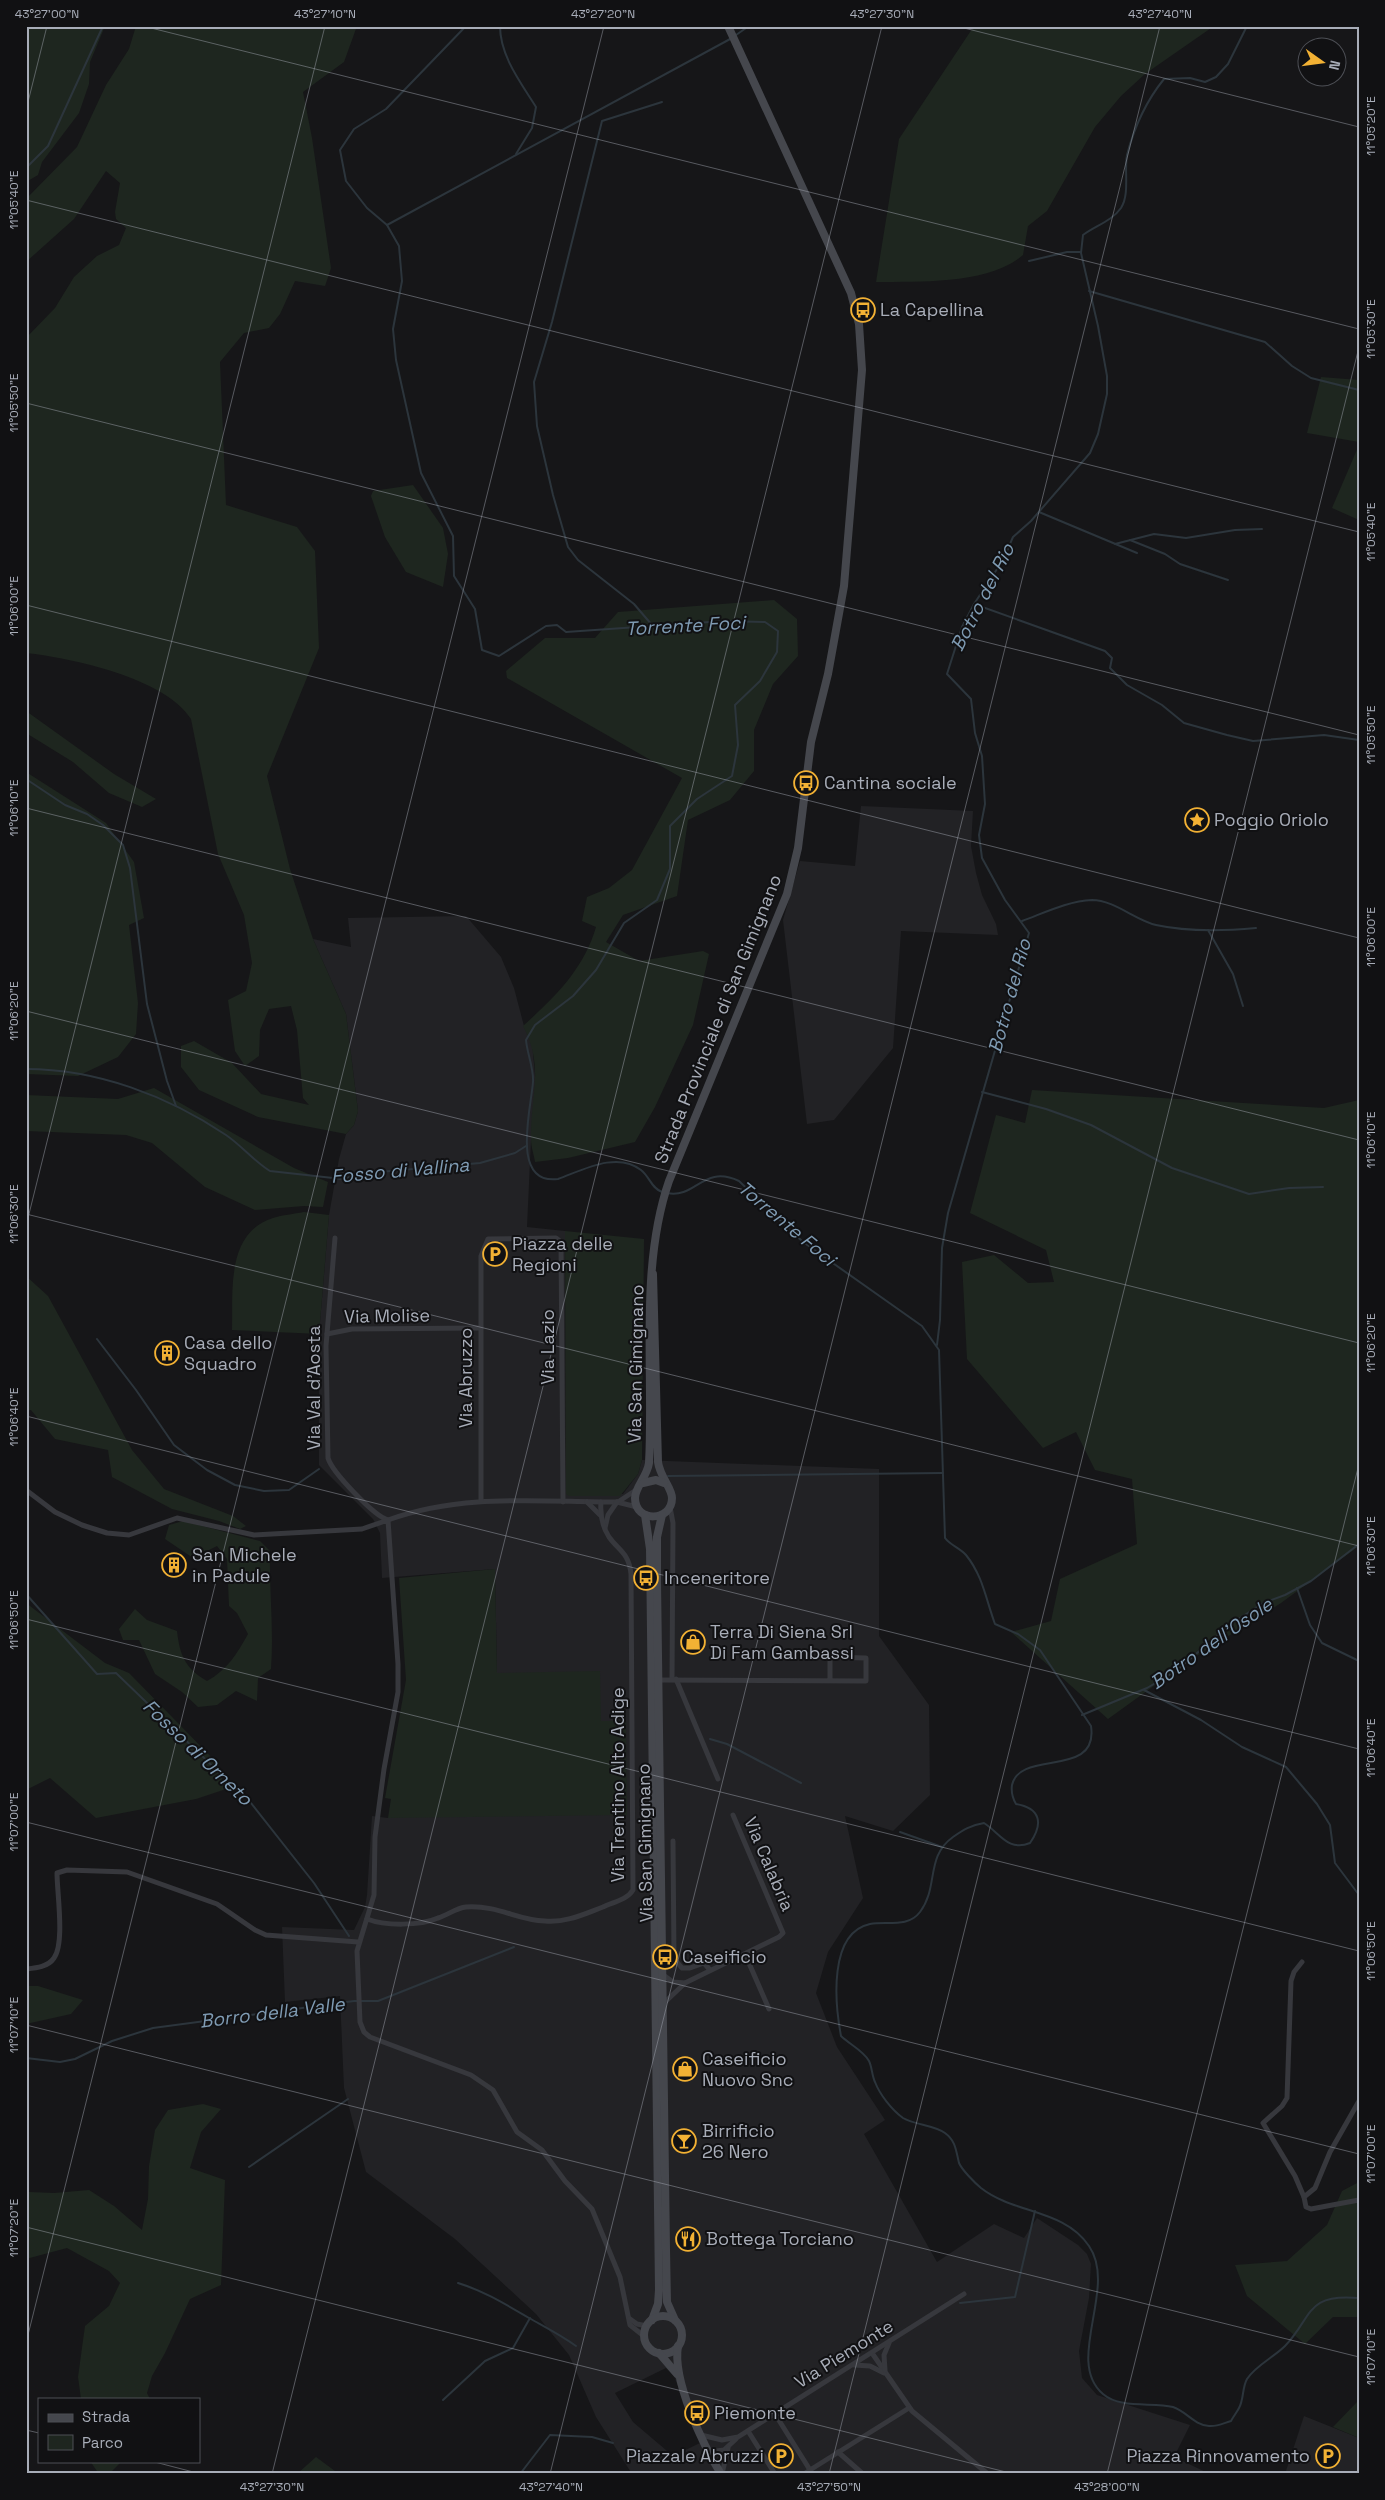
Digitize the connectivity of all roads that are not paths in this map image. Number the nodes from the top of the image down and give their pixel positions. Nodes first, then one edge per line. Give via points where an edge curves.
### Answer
1 (728, 26) edge
2 (334, 1238) dead end
3 (480, 1256) joint
4 (653, 1274) junction
5 (479, 1328) junction
6 (327, 1334) junction
7 (643, 1483) junction
8 (664, 1483) junction
9 (26, 1490) edge
10 (637, 1490) junction
11 (481, 1500) junction
12 (563, 1502) junction
13 (586, 1502) junction
14 (603, 1502) junction
15 (617, 1502) junction
16 (637, 1507) junction
17 (670, 1507) junction
18 (608, 1515) junction
19 (645, 1515) junction
20 (662, 1515) junction
21 (601, 1516) junction
22 (388, 1520) junction
23 (605, 1529) junction
24 (674, 1679) junction
25 (658, 1680) junction
26 (830, 1680) junction
27 (718, 1780) dead end
28 (733, 1814) dead end
29 (673, 1841) dead end
30 (367, 1920) junction
31 (358, 1942) junction
32 (745, 1954) junction
33 (1302, 1962) dead end
34 (26, 1969) edge
35 (710, 1970) junction
36 (662, 1974) junction
37 (685, 1983) junction
38 (662, 2005) junction
39 (769, 2009) dead end
40 (1359, 2101) edge
41 (1304, 2197) junction
42 (1358, 2200) edge
43 (964, 2294) dead end
44 (630, 2318) junction
45 (675, 2320) junction
46 (649, 2323) junction
47 (645, 2337) junction
48 (889, 2342) junction
49 (678, 2346) junction
50 (659, 2353) junction
51 (872, 2353) junction
52 (853, 2365) junction
53 (886, 2375) junction
54 (679, 2378) junction
55 (909, 2408) junction
56 (775, 2414) junction
57 (748, 2431) junction
58 (701, 2435) junction
59 (738, 2437) junction
60 (728, 2448) junction
61 (708, 2452) junction
62 (838, 2452) junction
63 (810, 2470) junction
64 (722, 2474) edge
65 (775, 2474) edge
66 (804, 2474) edge
67 (863, 2474) edge
68 (988, 2474) edge

1 - 4 main road, Strada Provinciale di San Gimignano via 851,293 860,333 862,380 844,586 828,674 811,742 796,863 787,894 669,1181 654,1241
2 - 6 street, Via Val d'Aosta
3 - 5 street, Via Abruzzo
3 - 12 street, Via Lazio via 489,1238 557,1238 561,1243
4 - 7 main road, Via San Gimignano via 649,1458
4 - 8 main road, Via San Gimignano via 658,1462
5 - 6 street, Via Molise via 352,1329
5 - 11 street, Via Abruzzo
6 - 22 street, Via Val d'Aosta via 328,1460 376,1514
7 - 8 main road via 651,1480
7 - 10 main road, Via San Gimignano
8 - 17 main road, Via San Gimignano via 672,1494
9 - 22 street via 55,1512 82,1526 129,1535 178,1518 254,1536 362,1530
10 - 15 street
10 - 16 main road
11 - 12 street
11 - 22 street via 420,1510
12 - 13 street
13 - 14 street
13 - 21 street, Via Trentino Alto Adige
14 - 15 street
14 - 18 street
14 - 21 street, Via Trentino Alto Adige
15 - 16 street
15 - 18 street
16 - 19 main road
17 - 20 main road
17 - 24 street via 673,1524
18 - 23 street
19 - 20 main road
19 - 46 main road, Via San Gimignano via 650,1549 659,2290 658,2304
20 - 25 main road, Via San Gimignano via 657,1543
21 - 23 street, Via Trentino Alto Adige
22 - 30 street via 398,1692 384,1765 376,1832 374,1896
23 - 30 street, Via Trentino Alto Adige via 626,1555 631,1574 635,1878 632,1892 578,1917 556,1921 478,1907 461,1908 437,1919 422,1921 385,1925
24 - 25 street
24 - 26 street
24 - 27 street
25 - 36 main road, Via San Gimignano
26 - 26 street via 866,1681 866,1658 830,1657
28 - 32 street, Via Calabria via 783,1930 779,1937
29 - 35 street via 674,1959 682,1968 704,1963
30 - 31 street
31 - 34 street via 266,1935 217,1904 127,1872 66,1870 57,1873 59,1923 54,1958 45,1966
31 - 44 street via 358,2012 367,2036 468,2074 493,2090 517,2132 542,2150 565,2181 594,2211 620,2275
32 - 35 street, Via Calabria
32 - 39 street
33 - 41 street via 1291,1981 1287,2098 1263,2123
35 - 37 street, Via Calabria
36 - 37 street via 672,1982
36 - 38 main road, Via San Gimignano
37 - 38 street, Via Calabria
38 - 45 main road, Via San Gimignano via 667,2302
40 - 41 street via 1338,2136 1315,2188
41 - 42 street via 1306,2207 1311,2209
43 - 48 street, Via Piemonte
44 - 46 street via 637,2324
44 - 47 street via 632,2328
45 - 46 main road via 663,2316
45 - 49 main road via 682,2334
46 - 47 main road
47 - 50 main road via 650,2348
48 - 51 street, Via Piemonte
48 - 53 street via 883,2358
49 - 50 main road
49 - 54 main road
50 - 54 main road
51 - 52 street, Via Piemonte
51 - 53 street
52 - 53 street via 870,2366
52 - 56 street, Via Piemonte
53 - 55 street
54 - 58 main road
55 - 62 street
55 - 68 street
56 - 57 street, Via Piemonte
56 - 63 street
57 - 59 street, Via Piemonte
57 - 65 street
58 - 59 street, Via Piemonte via 722,2440
58 - 61 main road
59 - 60 street, Via Piemonte
60 - 61 street
60 - 64 street, Via Piemonte
61 - 64 main road
62 - 63 street
62 - 67 street
63 - 66 street

